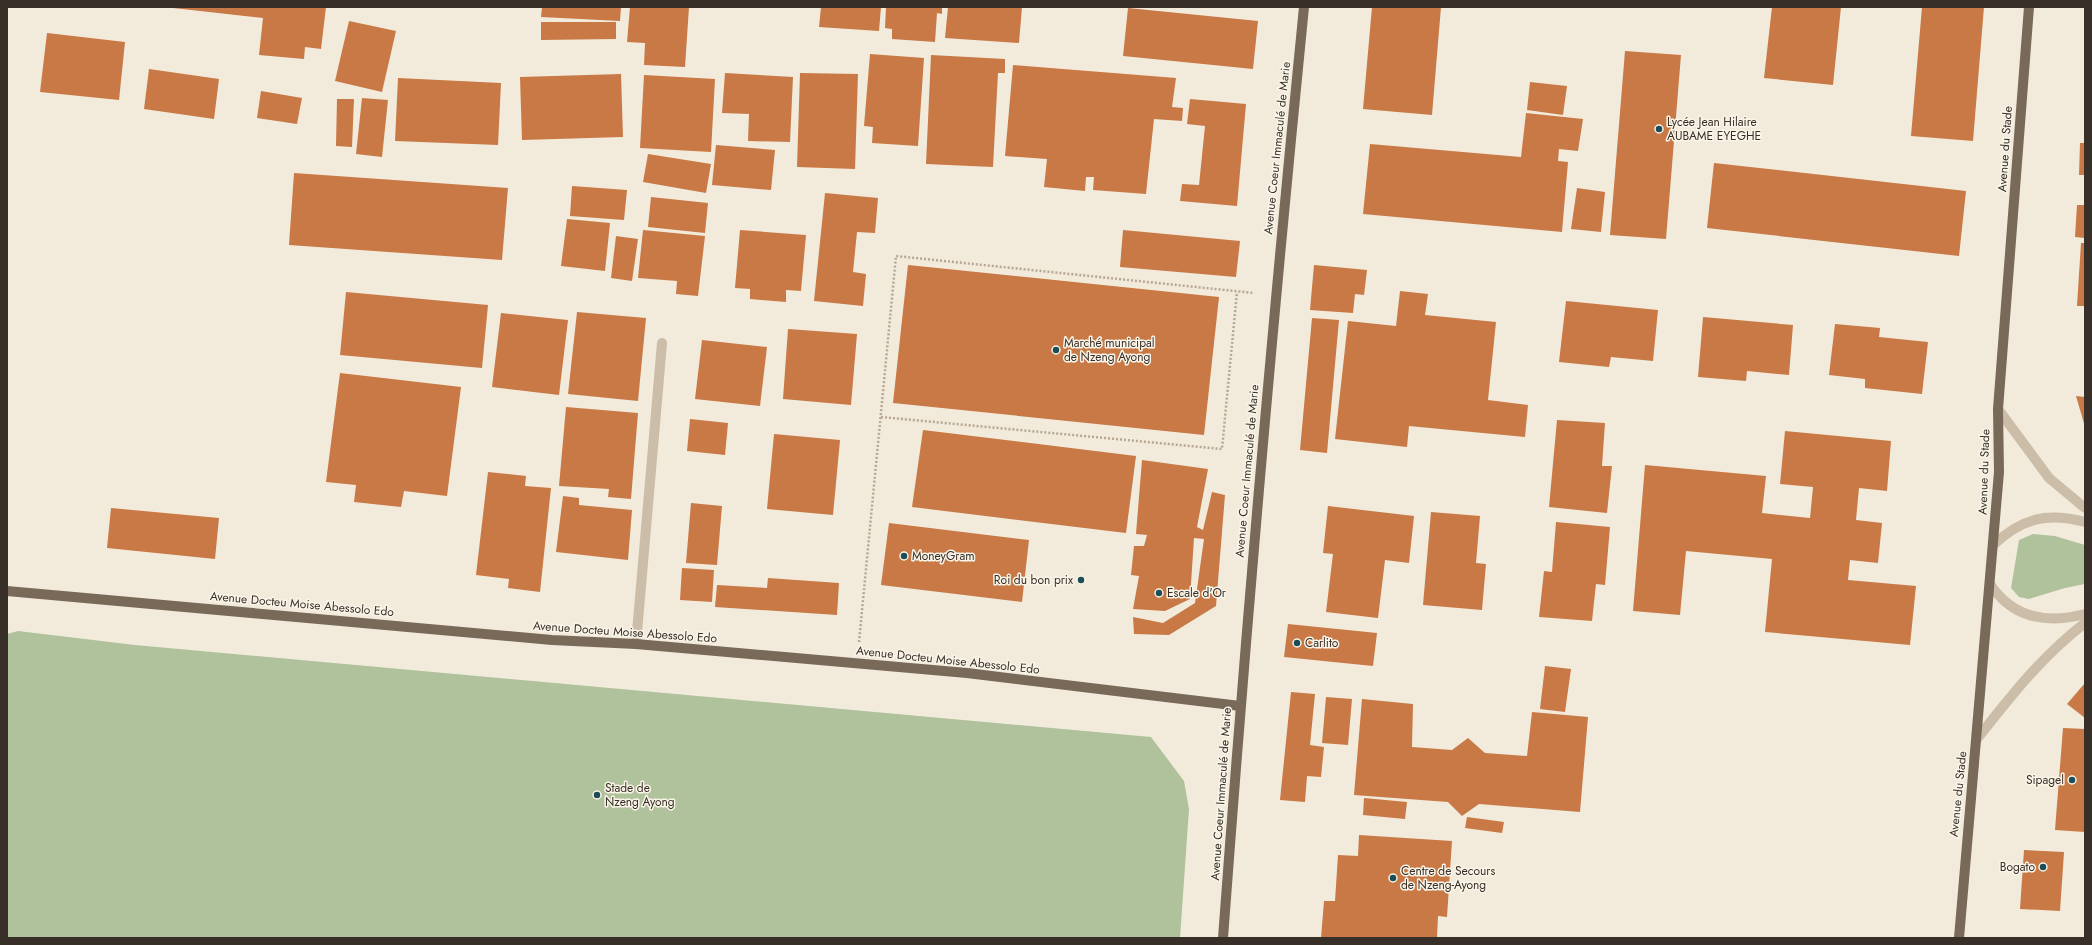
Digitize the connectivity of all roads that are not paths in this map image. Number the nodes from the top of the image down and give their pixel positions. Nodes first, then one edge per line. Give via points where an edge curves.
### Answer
1 (1304, 7) edge
2 (2029, 7) edge
3 (662, 343) dead end
4 (1998, 409) junction
5 (2085, 508) edge
6 (2085, 522) edge
7 (1993, 545) junction
8 (1990, 584) junction
9 (7, 591) edge
10 (2085, 614) edge
11 (2085, 623) edge
12 (636, 644) junction
13 (1240, 706) junction
14 (1976, 739) junction
15 (1224, 938) edge
16 (1958, 938) edge

1 - 13 main road, Avenue Coeur Immaculé de Marie
2 - 4 main road, Avenue du Stade
3 - 12 street
4 - 5 street via 2049,478
4 - 7 main road, Avenue du Stade via 1998,472
6 - 7 street via 2051,517 2029,521 2008,530
7 - 8 main road, Avenue du Stade
8 - 10 street via 1998,597 2015,611 2039,618 2065,619
8 - 14 main road, Avenue du Stade
9 - 12 main road, Avenue Docteu Moise Abessolo Edo via 552,640
11 - 14 street via 2040,661
12 - 13 main road, Avenue Docteu Moise Abessolo Edo via 967,673
13 - 15 main road, Avenue Coeur Immaculé de Marie
14 - 16 main road, Avenue du Stade

